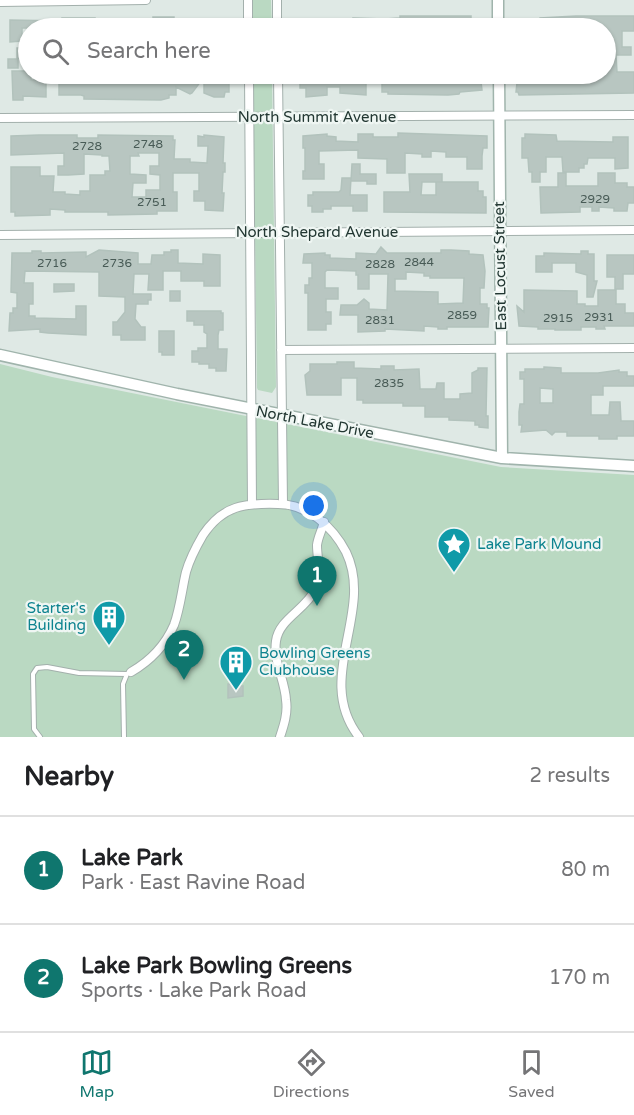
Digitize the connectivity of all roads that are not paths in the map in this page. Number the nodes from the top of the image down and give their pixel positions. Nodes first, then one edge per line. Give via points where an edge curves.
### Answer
1 (146, 0) edge
2 (248, 0) edge
3 (277, 0) edge
4 (498, 0) edge
5 (0, 2) edge
6 (248, 18) edge
7 (278, 18) edge
8 (498, 18) edge
9 (249, 84) edge
10 (278, 84) edge
11 (499, 84) edge
12 (634, 115) edge
13 (499, 116) junction
14 (249, 117) junction
15 (279, 117) junction
16 (0, 118) edge
17 (634, 230) edge
18 (500, 231) junction
19 (250, 232) junction
20 (280, 232) junction
21 (0, 235) edge
22 (501, 348) junction
23 (634, 348) edge
24 (281, 350) junction
25 (0, 355) edge
26 (252, 409) junction
27 (282, 415) junction
28 (502, 458) junction
29 (634, 466) edge
30 (252, 504) junction
31 (283, 504) junction
32 (324, 522) junction
33 (129, 673) junction
34 (39, 737) edge
35 (124, 737) edge
36 (280, 737) edge
37 (359, 737) edge

1 - 5 street
2 - 6 street
3 - 7 street
4 - 8 main road
9 - 14 street
10 - 15 street
11 - 13 main road, East Locust Street
12 - 13 street, North Summit Avenue
13 - 15 street, North Summit Avenue
13 - 18 main road, East Locust Street
14 - 15 street, North Summit Avenue
14 - 16 street, North Summit Avenue
14 - 19 street
15 - 20 street
17 - 18 street, North Shepard Avenue
18 - 20 street, North Shepard Avenue
18 - 22 main road, East Locust Street
19 - 20 street, North Shepard Avenue
19 - 21 street, North Shepard Avenue
19 - 26 street
20 - 24 street
22 - 23 street
22 - 24 street
22 - 28 main road, East Locust Street
24 - 27 street
25 - 26 main road, North Lake Drive
26 - 27 main road, North Lake Drive
26 - 30 street
27 - 28 main road, North Lake Drive
27 - 31 street
28 - 29 main road, North Lake Drive
30 - 31 street
30 - 33 street via 228,510 212,522 190,560 169,635 155,653
31 - 32 street
32 - 36 street via 318,539 318,584 310,599 277,635 276,662 287,710
32 - 37 street via 341,544 355,578 341,695
33 - 34 lane via 37,668 33,674 34,729
33 - 35 lane via 123,684

